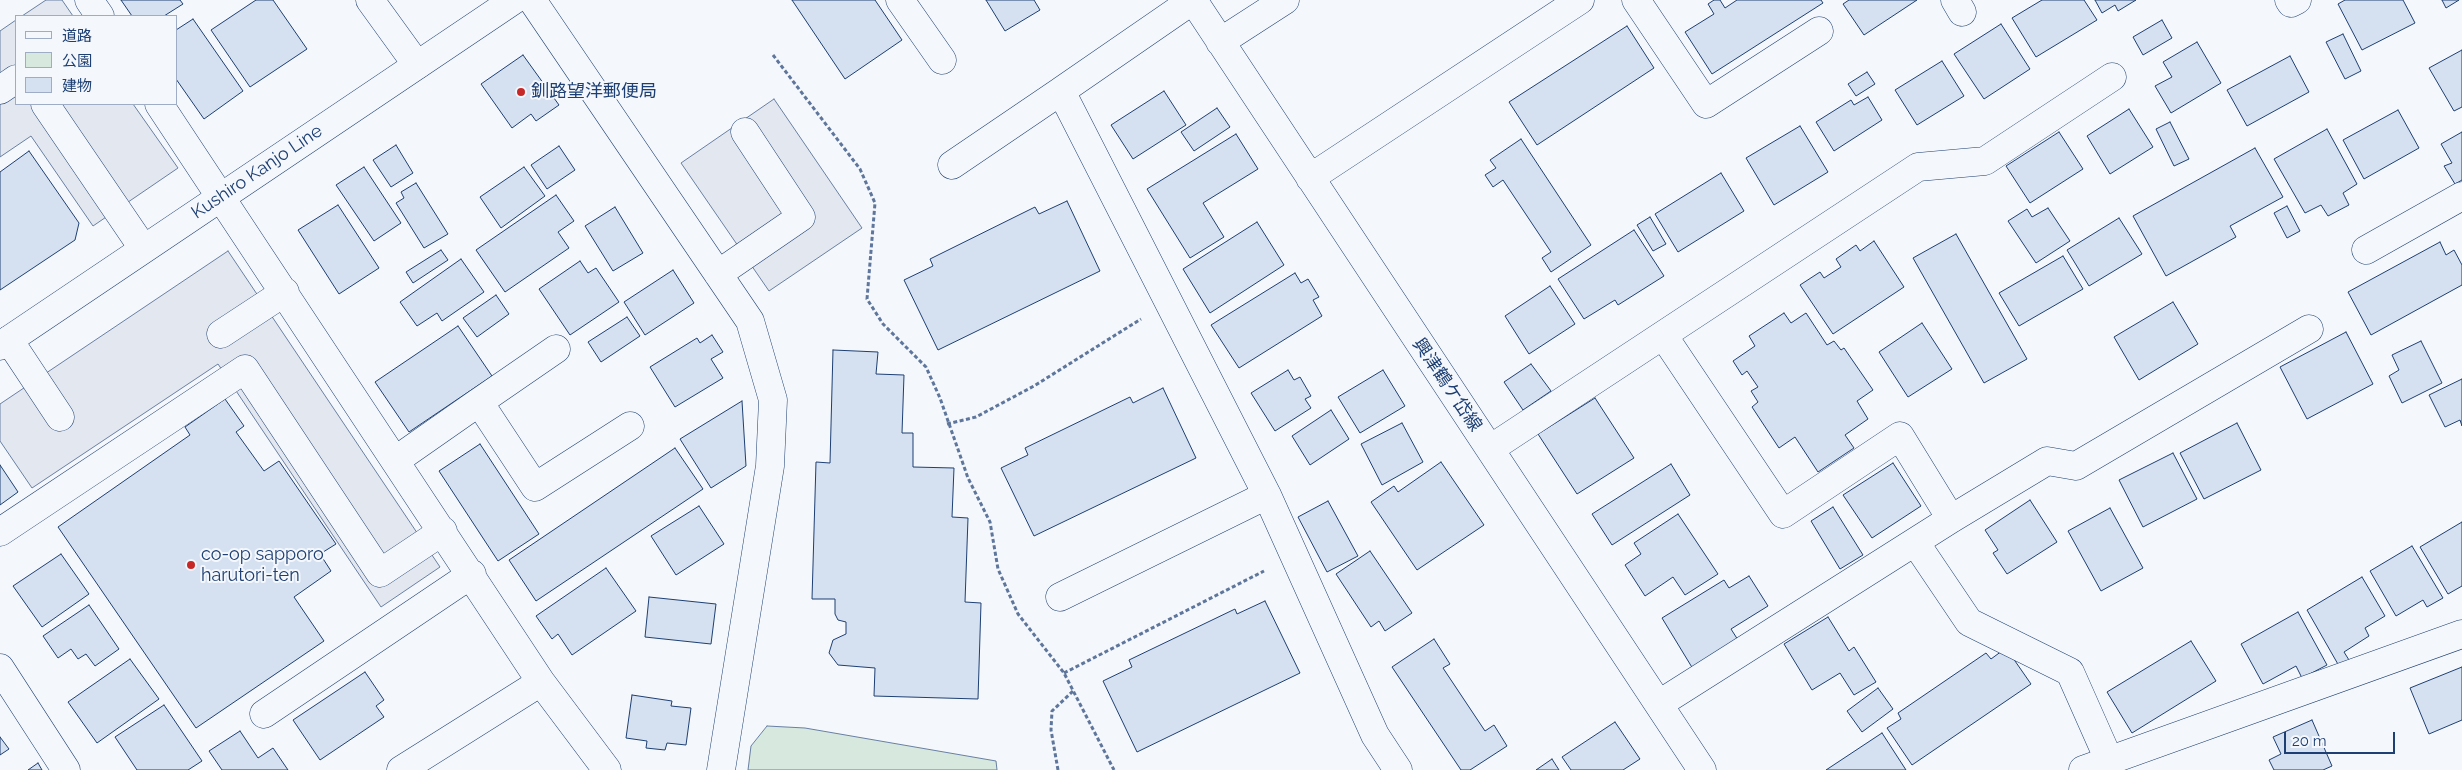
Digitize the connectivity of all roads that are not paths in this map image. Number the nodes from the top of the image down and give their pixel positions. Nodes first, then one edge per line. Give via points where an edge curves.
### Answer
1 (89, 0) edge
2 (370, 0) edge
3 (514, 0) edge
4 (532, 0) edge
5 (900, 0) edge
6 (1193, 0) edge
7 (1285, 0) edge
8 (1580, 0) edge
9 (1636, 0) edge
10 (2289, 0) edge
11 (2297, 0) edge
12 (99, 15) edge
13 (1819, 31) dead end
14 (1220, 42) junction
15 (942, 60) dead end
16 (417, 65) junction
17 (2112, 77) dead end
18 (15, 80) edge
19 (0, 90) edge
20 (1061, 91) junction
21 (46, 105) edge
22 (160, 105) edge
23 (745, 132) dead end
24 (952, 165) dead end
25 (1310, 178) junction
26 (221, 195) junction
27 (2462, 196) edge
28 (143, 248) junction
29 (2366, 250) dead end
30 (718, 274) junction
31 (285, 292) junction
32 (2309, 329) dead end
33 (221, 334) dead end
34 (1663, 335) junction
35 (4, 343) edge
36 (556, 349) dead end
37 (479, 402) junction
38 (60, 417) dead end
39 (630, 426) dead end
40 (1490, 449) junction
41 (396, 460) junction
42 (1267, 495) junction
43 (1951, 519) junction
44 (443, 531) junction
45 (0, 532) edge
46 (1915, 542) junction
47 (472, 574) junction
48 (1060, 597) dead end
49 (2462, 634) edge
50 (0, 669) edge
51 (542, 682) junction
52 (1659, 704) junction
53 (264, 714) dead end
54 (2109, 760) junction
55 (66, 770) edge
56 (401, 770) edge
57 (607, 770) edge
58 (721, 770) edge
59 (1398, 770) edge
60 (1702, 770) edge
61 (2083, 770) edge

1 - 12 street
2 - 16 street
3 - 16 street, Kushiro Kanjo Line
4 - 30 street
5 - 15 street
6 - 14 street, 興津鶴ケ岱線
6 - 20 street
7 - 14 street
8 - 25 street
9 - 13 street via 1706,104
10 - 11 street via 2291,3
14 - 25 street, 興津鶴ケ岱線
16 - 26 street, Kushiro Kanjo Line
17 - 34 street via 1985,161 1918,167
18 - 19 street
20 - 24 street
20 - 42 street
21 - 28 street
22 - 26 street
23 - 30 street via 801,217
25 - 40 street, 興津鶴ケ岱線
26 - 28 street, Kushiro Kanjo Line
26 - 31 street
27 - 29 street
28 - 35 street, Kushiro Kanjo Line
30 - 58 street via 750,321 773,400 770,466
31 - 33 street
31 - 41 street
32 - 43 street via 2076,466 2047,461
34 - 40 street
34 - 43 street via 1783,514 1900,436
35 - 38 street
36 - 37 street
37 - 39 street via 535,487
37 - 41 street
40 - 52 street, 興津鶴ケ岱線
41 - 44 street
42 - 48 street
42 - 59 street via 1375,735
43 - 46 street
44 - 45 street via 380,573 245,369
44 - 47 street
46 - 52 street
46 - 54 street via 1969,622 2070,672
47 - 51 street
47 - 53 street
49 - 54 street
50 - 55 street
51 - 56 street
51 - 57 street
52 - 60 street, 興津鶴ケ岱線
54 - 61 street

